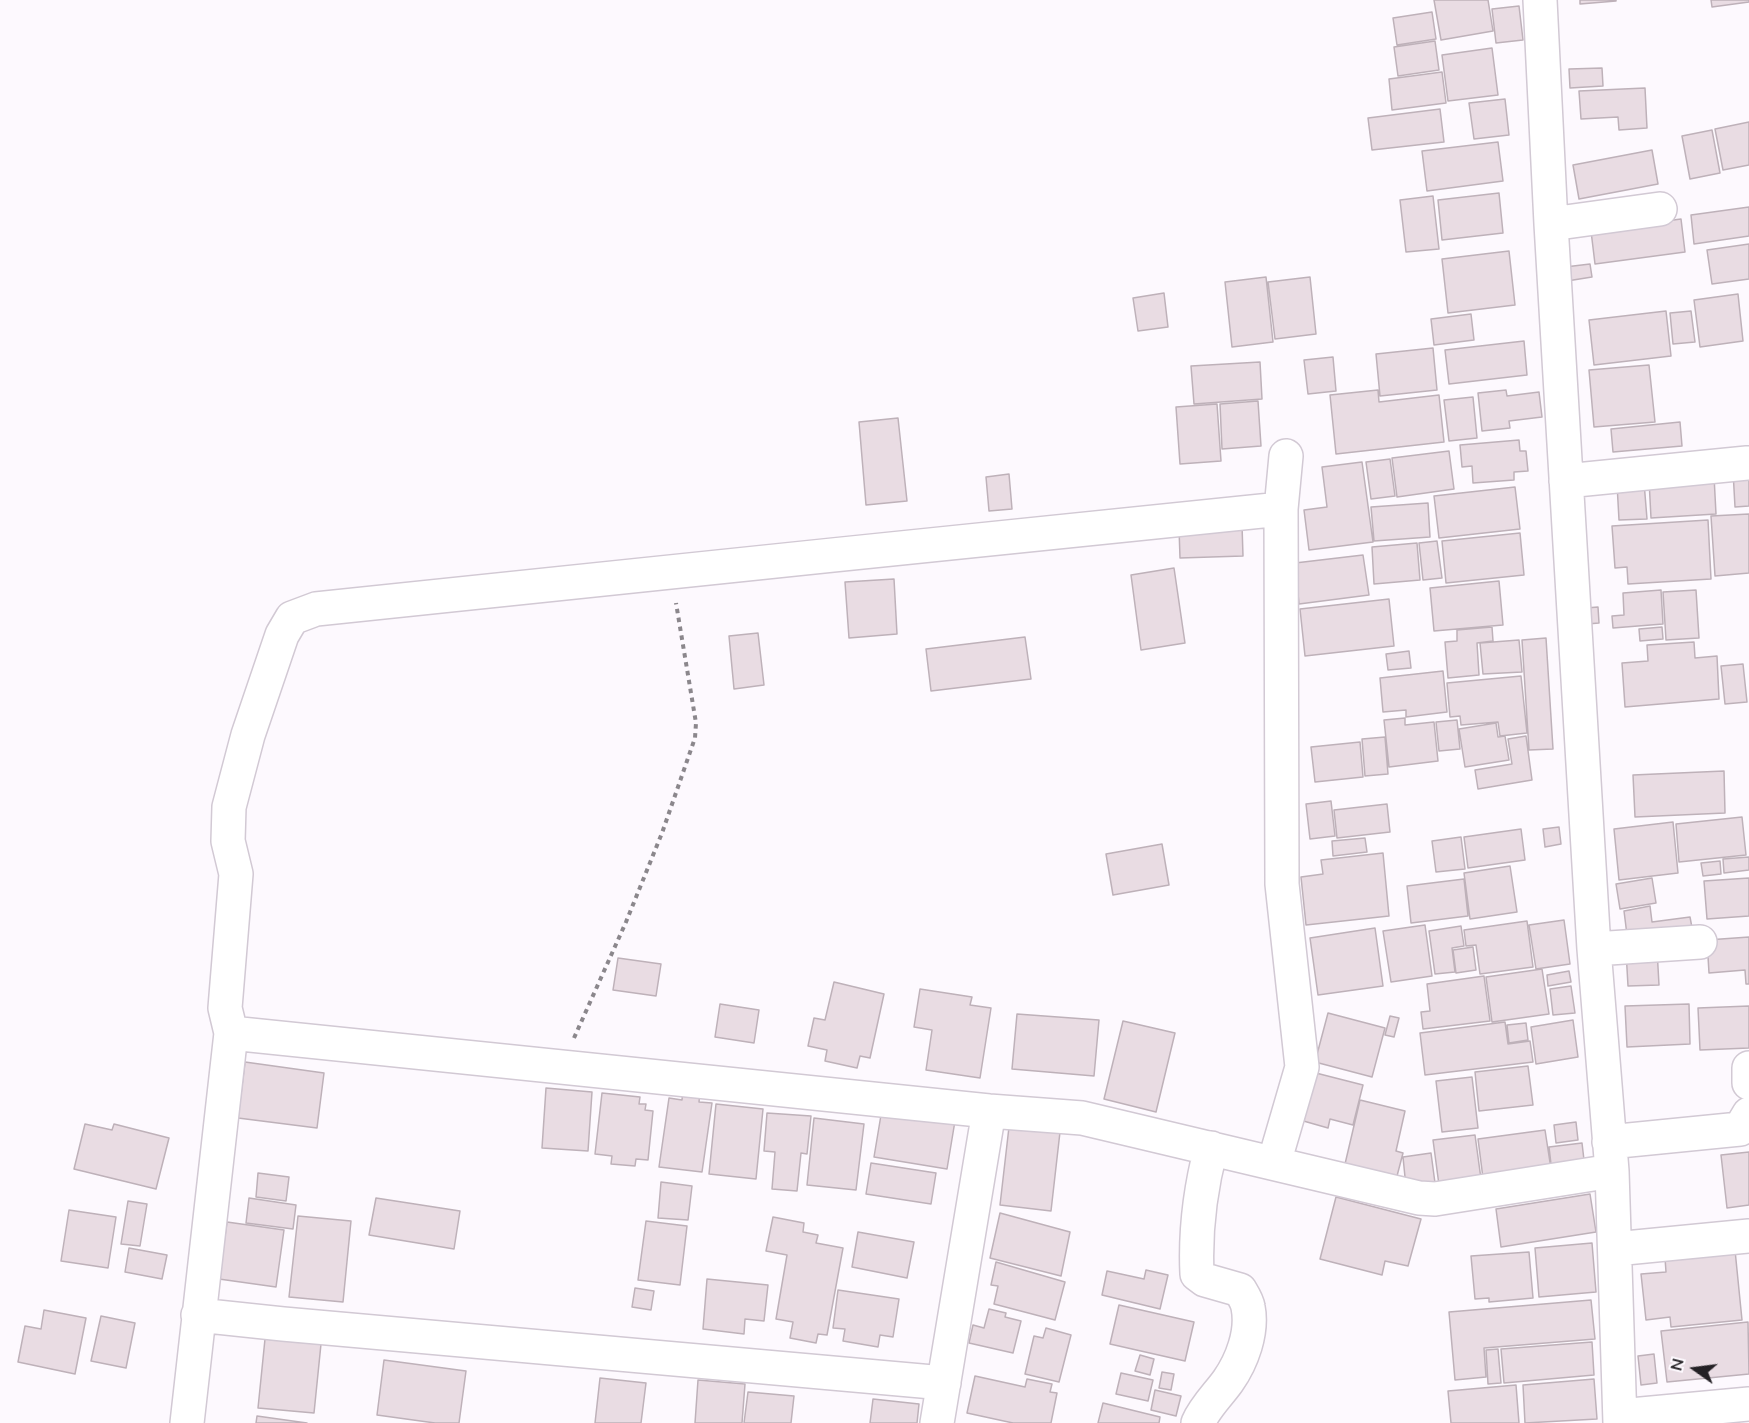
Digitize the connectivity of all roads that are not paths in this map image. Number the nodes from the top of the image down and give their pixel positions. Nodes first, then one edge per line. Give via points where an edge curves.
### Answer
1 (1540, 0) edge
2 (1660, 210) dead end
3 (1551, 224) junction
4 (1286, 456) dead end
5 (1747, 463) dead end
6 (1566, 481) junction
7 (1281, 509) junction
8 (1700, 942) dead end
9 (1594, 948) junction
10 (231, 1033) junction
11 (1749, 1068) edge
12 (1749, 1083) edge
13 (989, 1111) junction
14 (1749, 1114) edge
15 (1211, 1148) junction
16 (1610, 1157) junction
17 (1274, 1162) junction
18 (1749, 1236) edge
19 (1615, 1249) junction
20 (198, 1315) junction
21 (944, 1383) junction
22 (1749, 1404) edge
23 (1620, 1419) edge
24 (187, 1423) edge
25 (937, 1423) edge
26 (1198, 1423) edge

1 - 3 street
2 - 3 street
3 - 6 street
4 - 7 street
5 - 6 street
6 - 9 street
7 - 10 street via 316,609 292,618 282,635 248,735 229,807 228,841 236,874 225,1008
7 - 17 street via 1282,884 1302,1067
8 - 9 street
9 - 16 street
10 - 13 street
10 - 20 street
11 - 12 street
13 - 15 street via 1082,1118
13 - 21 street
14 - 16 street via 1740,1129
15 - 17 street
15 - 26 street via 1202,1185 1197,1274 1240,1290 1248,1305 1249,1323 1241,1359
16 - 17 street via 1435,1199
16 - 19 street
18 - 19 street
19 - 23 street
20 - 21 street
20 - 24 street
21 - 25 street
22 - 23 street

